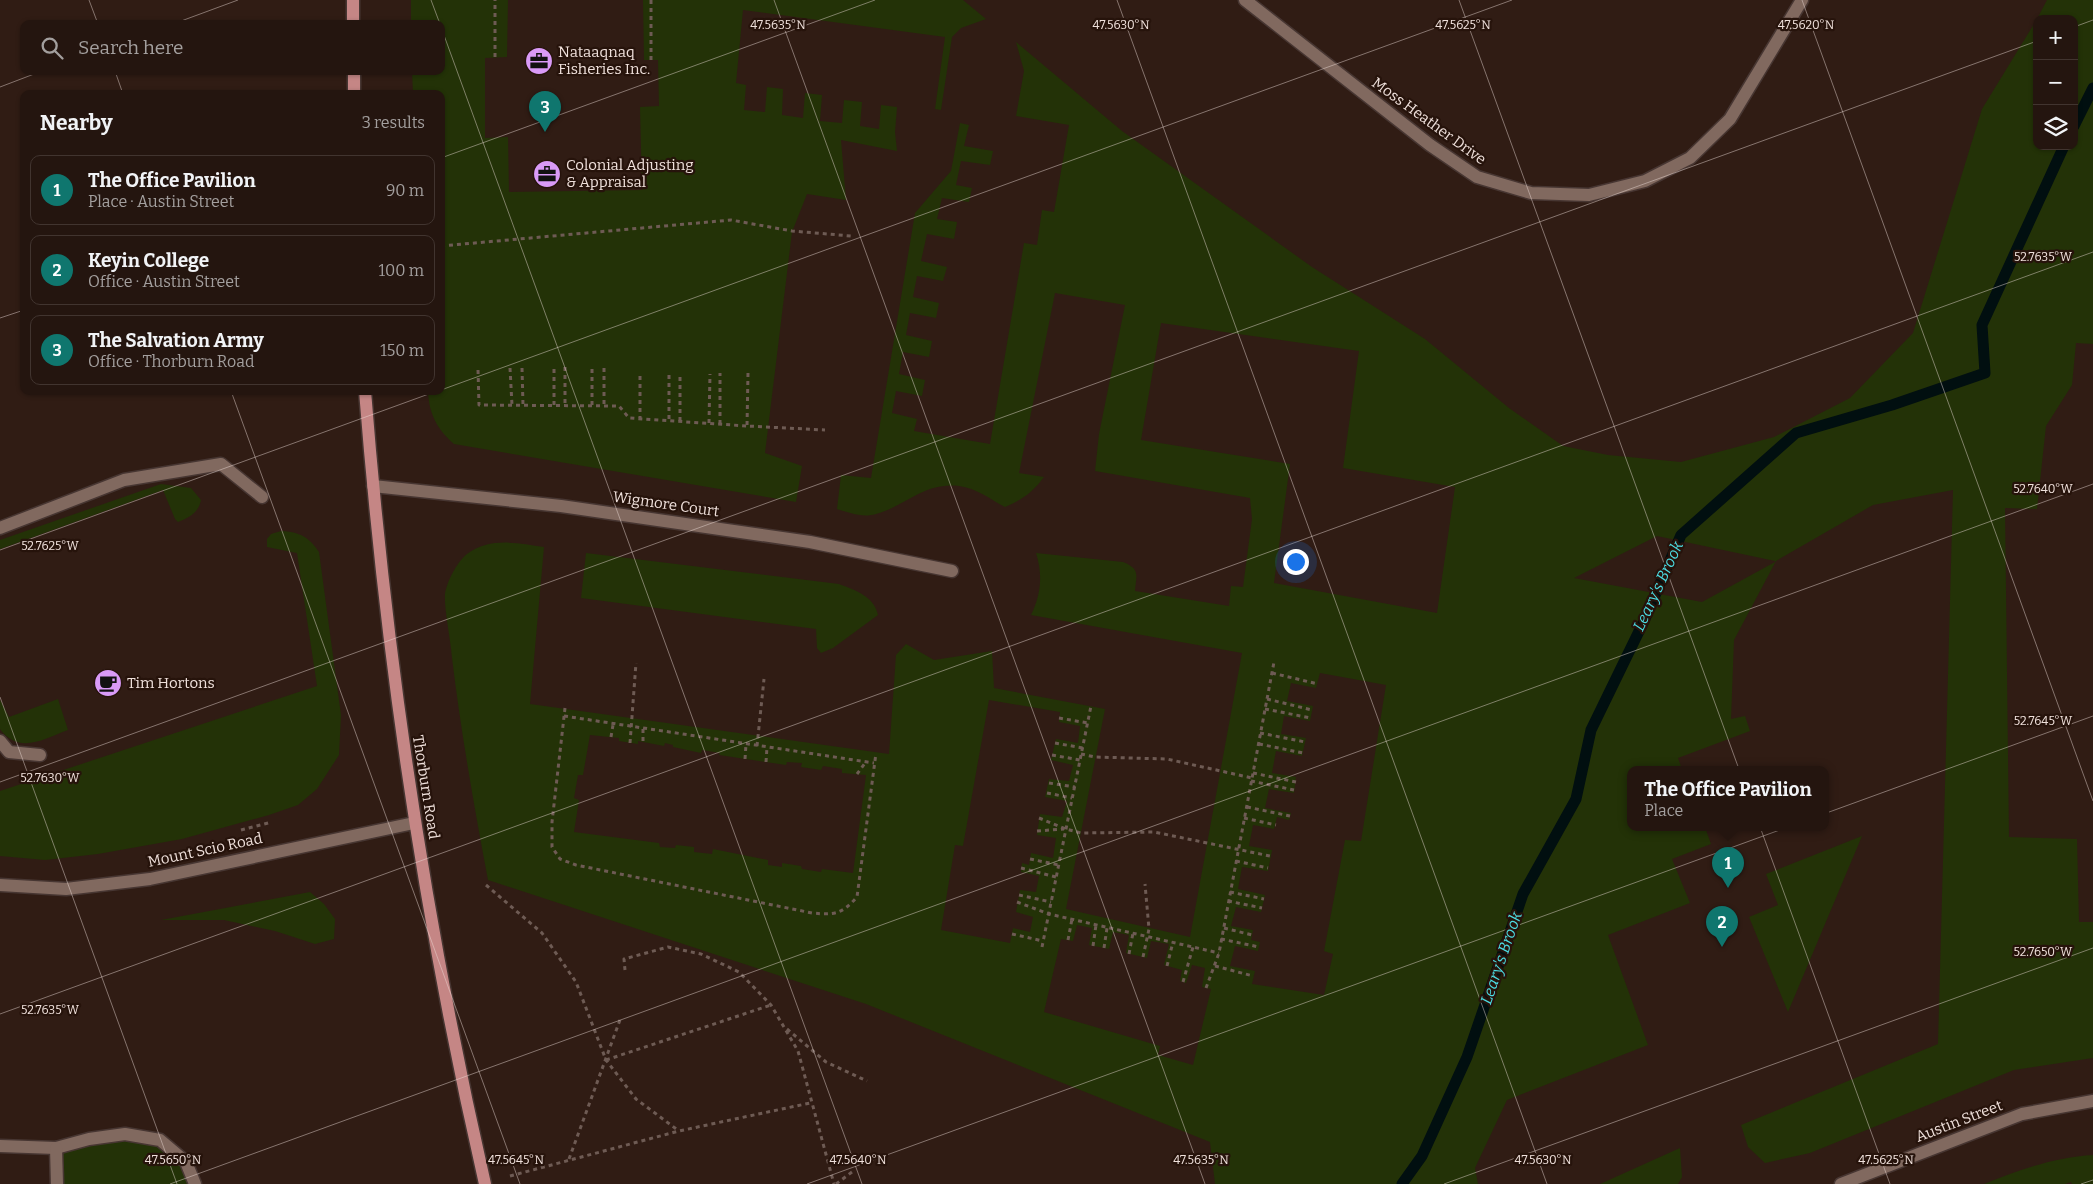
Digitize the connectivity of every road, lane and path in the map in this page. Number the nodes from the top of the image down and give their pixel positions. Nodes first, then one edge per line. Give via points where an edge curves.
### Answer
1 (353, 0) edge
2 (495, 0) edge
3 (650, 0) edge
4 (1245, 0) edge
5 (1802, 0) edge
6 (353, 20) edge
7 (495, 57) dead end
8 (651, 60) dead end
9 (354, 75) edge
10 (354, 90) edge
11 (851, 236) dead end
12 (445, 246) edge
13 (565, 367) dead end
14 (510, 368) dead end
15 (522, 368) dead end
16 (554, 368) dead end
17 (592, 368) dead end
18 (604, 368) dead end
19 (478, 370) dead end
20 (748, 373) dead end
21 (710, 374) dead end
22 (720, 374) dead end
23 (669, 375) dead end
24 (680, 375) dead end
25 (640, 376) dead end
26 (365, 395) edge
27 (512, 405) junction
28 (523, 405) junction
29 (554, 405) junction
30 (565, 405) junction
31 (592, 405) junction
32 (604, 405) junction
33 (640, 418) junction
34 (669, 420) junction
35 (680, 421) junction
36 (710, 423) junction
37 (720, 424) junction
38 (747, 426) junction
39 (825, 430) dead end
40 (373, 486) junction
41 (262, 497) dead end
42 (0, 528) edge
43 (952, 571) dead end
44 (1274, 662) dead end
45 (636, 663) dead end
46 (1272, 674) junction
47 (764, 680) dead end
48 (1318, 684) dead end
49 (1267, 699) junction
50 (1091, 706) dead end
51 (564, 708) dead end
52 (1265, 709) junction
53 (1312, 710) dead end
54 (564, 716) junction
55 (1059, 718) dead end
56 (1311, 718) dead end
57 (1088, 723) junction
58 (613, 725) junction
59 (631, 727) junction
60 (643, 728) junction
61 (1260, 733) junction
62 (611, 737) dead end
63 (0, 741) edge
64 (643, 741) dead end
65 (1305, 742) dead end
66 (630, 743) dead end
67 (1055, 743) dead end
68 (746, 744) junction
69 (1259, 744) junction
70 (757, 746) junction
71 (767, 747) junction
72 (1082, 748) junction
73 (876, 753) dead end
74 (1303, 753) dead end
75 (1081, 754) junction
76 (40, 755) dead end
77 (1052, 755) dead end
78 (745, 759) dead end
79 (1080, 760) junction
80 (766, 762) dead end
81 (866, 763) junction
82 (874, 763) junction
83 (1253, 773) junction
84 (857, 774) dead end
85 (1252, 780) junction
86 (1296, 782) dead end
87 (1048, 783) dead end
88 (1075, 786) junction
89 (1294, 790) dead end
90 (1047, 792) dead end
91 (1072, 798) junction
92 (1247, 807) junction
93 (1290, 816) dead end
94 (1040, 818) dead end
95 (1244, 818) junction
96 (272, 822) dead end
97 (414, 823) junction
98 (1276, 825) dead end
99 (1066, 829) junction
100 (238, 830) dead end
101 (1037, 831) dead end
102 (1239, 849) junction
103 (1270, 856) dead end
104 (1030, 859) dead end
105 (1236, 861) junction
106 (1059, 865) junction
107 (1021, 868) dead end
108 (1268, 868) dead end
109 (1056, 877) junction
110 (1145, 884) dead end
111 (0, 885) edge
112 (486, 885) dead end
113 (1230, 892) junction
114 (1019, 895) dead end
115 (1264, 900) dead end
116 (1228, 901) junction
117 (1017, 902) dead end
118 (1051, 902) junction
119 (1262, 908) dead end
120 (1048, 914) junction
121 (1072, 919) junction
122 (1096, 925) junction
123 (1108, 928) junction
124 (1223, 928) junction
125 (1133, 933) junction
126 (1012, 934) dead end
127 (1252, 935) dead end
128 (1148, 937) junction
129 (1068, 940) dead end
130 (1221, 940) junction
131 (1043, 942) junction
132 (1173, 942) junction
133 (1093, 946) dead end
134 (1042, 947) dead end
135 (1192, 947) junction
136 (1259, 947) dead end
137 (1104, 948) dead end
138 (1219, 953) junction
139 (1129, 954) dead end
140 (1143, 957) dead end
141 (1167, 966) dead end
142 (1214, 966) junction
143 (625, 970) dead end
144 (1253, 976) dead end
145 (1184, 982) dead end
146 (1206, 988) dead end
147 (771, 1005) junction
148 (620, 1020) dead end
149 (785, 1027) junction
150 (606, 1060) junction
151 (866, 1081) dead end
152 (2093, 1101) edge
153 (810, 1103) junction
154 (679, 1131) junction
155 (0, 1146) edge
156 (56, 1148) junction
157 (569, 1159) junction
158 (852, 1172) dead end
159 (485, 1183) edge
160 (57, 1184) edge
161 (195, 1184) edge
162 (835, 1184) edge
163 (1841, 1184) edge

1 - 6 main road
2 - 7 path
3 - 8 path
4 - 5 street, Moss Heather Drive via 1430,145 1477,177 1532,193 1589,195 1646,181 1690,158 1730,119
9 - 10 main road
11 - 12 path via 792,232 731,220
13 - 30 path
14 - 27 path
15 - 28 path
16 - 29 path
17 - 31 path
18 - 32 path
19 - 27 path via 479,405
20 - 38 path
21 - 36 path
22 - 37 path
23 - 34 path
24 - 35 path
25 - 33 path
26 - 40 main road, Thorburn Road
27 - 28 path
28 - 29 path
29 - 30 path
30 - 31 path
31 - 32 path
32 - 33 path via 620,406 629,418
33 - 34 path
34 - 35 path
35 - 36 path
36 - 37 path
37 - 38 path
38 - 39 path
40 - 43 street, Wigmore Court via 561,506 810,542
40 - 97 main road, Thorburn Road via 383,589
41 - 42 street via 222,464 124,480
44 - 46 path
45 - 59 path
46 - 48 path
46 - 49 path
47 - 70 path
49 - 52 path
49 - 53 path
50 - 57 path
51 - 54 path
52 - 56 path
52 - 61 path
54 - 58 path
54 - 82 path via 552,822 552,846 560,859 576,865 812,913 832,915 846,909 856,897
55 - 57 path
57 - 72 path
58 - 59 path
58 - 62 path
59 - 60 path
59 - 66 path
60 - 64 path
60 - 68 path
61 - 65 path
61 - 69 path
63 - 76 street via 9,752
67 - 72 path
68 - 70 path
68 - 78 path
69 - 74 path
69 - 83 path
70 - 71 path
71 - 80 path
71 - 81 path
72 - 75 path
73 - 82 path
75 - 79 path
75 - 85 path via 1167,759
77 - 79 path
79 - 88 path
81 - 82 path
81 - 84 path
83 - 85 path
83 - 86 path
85 - 89 path
85 - 92 path
87 - 88 path
88 - 91 path
90 - 91 path
91 - 99 path
92 - 93 path
92 - 95 path
94 - 99 path
95 - 98 path
95 - 102 path
96 - 100 path
97 - 111 street, Mount Scio Road via 150,879 66,889
97 - 159 main road, Thorburn Road
99 - 101 path
99 - 102 path via 1081,833 1154,832
99 - 106 path
102 - 103 path
102 - 105 path
104 - 106 path
105 - 108 path
105 - 113 path
106 - 109 path
107 - 109 path
109 - 118 path
110 - 128 path
112 - 150 path via 542,933 576,982
113 - 115 path
113 - 116 path
114 - 118 path
116 - 119 path
116 - 124 path
117 - 120 path
118 - 120 path
120 - 121 path
120 - 131 path
121 - 122 path
121 - 129 path
122 - 123 path
122 - 133 path
123 - 125 path
123 - 137 path
124 - 127 path
124 - 130 path
125 - 128 path
125 - 139 path
126 - 131 path
128 - 132 path
128 - 140 path
130 - 136 path
130 - 138 path
131 - 134 path
132 - 135 path
132 - 141 path
135 - 138 path
135 - 145 path
138 - 142 path
142 - 144 path
142 - 146 path
143 - 147 path via 624,959 668,947 701,954 739,972
147 - 149 path
147 - 150 path
148 - 150 path
149 - 151 path via 826,1062
149 - 153 path via 798,1051
150 - 154 path via 636,1099
150 - 157 path
152 - 163 street, Austin Street via 2022,1114
153 - 154 path
153 - 162 path
154 - 157 path
155 - 156 street
156 - 160 street
156 - 161 street via 125,1134 160,1140 186,1162
157 - 159 path
158 - 162 path

